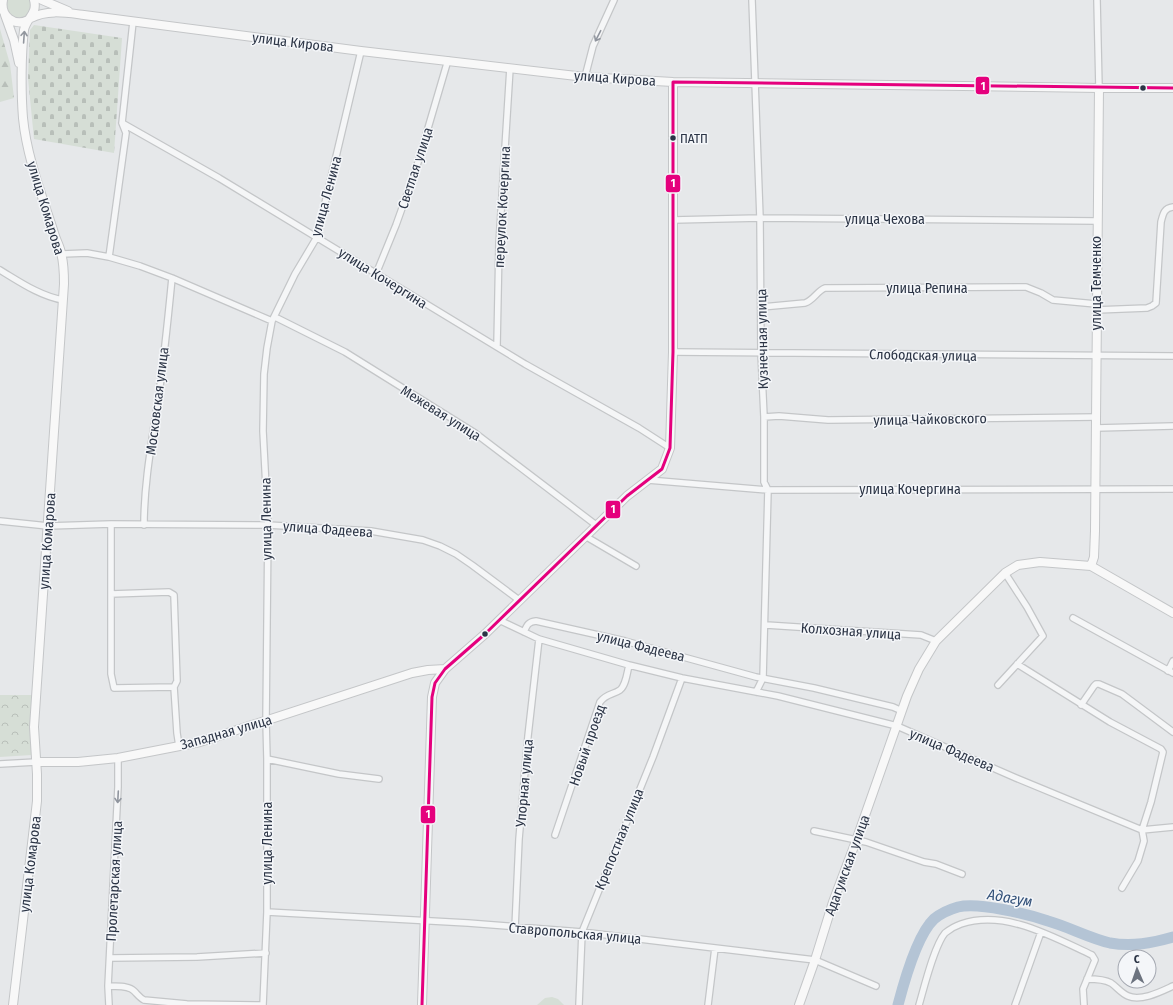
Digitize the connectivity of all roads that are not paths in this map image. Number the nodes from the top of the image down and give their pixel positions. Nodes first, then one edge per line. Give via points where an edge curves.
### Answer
1 (3, 0) edge
2 (34, 0) edge
3 (42, 0) edge
4 (614, 0) edge
5 (752, 0) edge
6 (1097, 0) edge
7 (3, 11) edge
8 (84, 15) junction
9 (30, 19) junction
10 (134, 22) junction
11 (361, 51) junction
12 (448, 60) junction
13 (510, 68) junction
14 (585, 77) junction
15 (22, 82) junction
16 (673, 82) junction
17 (755, 83) junction
18 (1099, 88) junction
19 (1173, 88) edge
20 (122, 122) junction
21 (1173, 207) edge
22 (760, 218) junction
23 (673, 220) junction
24 (1097, 221) junction
25 (317, 237) junction
26 (62, 254) junction
27 (109, 256) junction
28 (0, 270) edge
29 (376, 274) junction
30 (172, 278) junction
31 (63, 300) junction
32 (761, 307) junction
33 (1096, 307) junction
34 (274, 319) junction
35 (497, 346) junction
36 (673, 352) junction
37 (761, 353) junction
38 (1173, 356) edge
39 (1096, 357) junction
40 (764, 417) junction
41 (1097, 417) junction
42 (1173, 426) edge
43 (1096, 428) junction
44 (670, 448) junction
45 (648, 480) junction
46 (1096, 488) junction
47 (1173, 488) edge
48 (768, 490) junction
49 (0, 521) edge
50 (111, 524) junction
51 (144, 525) junction
52 (268, 525) junction
53 (596, 525) junction
54 (48, 526) junction
55 (585, 536) junction
56 (636, 566) dead end
57 (1091, 566) junction
58 (1005, 572) junction
59 (111, 594) junction
60 (519, 600) junction
61 (1173, 613) edge
62 (1073, 618) dead end
63 (499, 620) junction
64 (766, 625) junction
65 (524, 632) junction
66 (539, 639) junction
67 (936, 641) junction
68 (1173, 661) edge
69 (1017, 664) junction
70 (629, 665) junction
71 (445, 669) junction
72 (1171, 672) edge
73 (682, 678) junction
74 (764, 678) junction
75 (998, 685) dead end
76 (174, 687) junction
77 (756, 692) junction
78 (1081, 705) junction
79 (902, 711) junction
80 (266, 721) junction
81 (896, 726) junction
82 (1173, 732) edge
83 (179, 746) junction
84 (118, 758) junction
85 (267, 759) junction
86 (36, 762) junction
87 (0, 764) edge
88 (379, 779) dead end
89 (1173, 827) edge
90 (1142, 830) junction
91 (814, 831) dead end
92 (555, 835) dead end
93 (856, 841) junction
94 (962, 874) dead end
95 (1122, 888) dead end
96 (267, 912) junction
97 (424, 922) junction
98 (515, 928) junction
99 (582, 932) junction
100 (1041, 932) junction
101 (715, 948) junction
102 (266, 953) junction
103 (110, 958) junction
104 (815, 960) junction
105 (1087, 979) junction
106 (108, 986) junction
107 (876, 986) dead end
108 (1173, 986) edge
109 (13, 1005) edge
110 (109, 1005) edge
111 (263, 1005) edge
112 (422, 1005) edge
113 (579, 1005) edge
114 (708, 1005) edge
115 (799, 1005) edge
116 (919, 1005) edge
117 (1015, 1005) edge
118 (1084, 1005) edge

1 - 7 main road
2 - 9 main road via 36,9
3 - 8 main road
4 -> 14 street via 593,46
5 - 17 street, Кузнечная улица
6 - 18 street, улица Темченко
7 - 9 main road via 14,22
7 - 15 main road via 18,57
8 - 9 main road via 49,13
8 - 10 main road, улица Кирова
15 -> 9 main road via 24,34
10 - 11 main road, улица Кирова
10 - 20 street
11 - 12 main road, улица Кирова
11 - 25 street, улица Ленина
12 - 13 main road, улица Кирова
12 - 29 street, Светлая улица via 416,169
13 - 14 main road, улица Кирова
13 - 35 street, переулок Кочергина via 499,244
14 - 16 main road, улица Кирова
15 - 26 main road, улица Комарова via 26,140
16 - 17 main road, улица Кирова
16 - 23 main road
17 - 18 main road, улица Кирова
17 - 22 street, Кузнечная улица
18 - 19 main road, улица Кирова
18 - 24 main road, улица Темченко
20 - 25 street, улица Кочергина
20 - 27 street via 126,133
21 - 33 street, улица Репина via 1166,209 1161,222 1156,303 1147,308
22 - 23 street, улица Чехова
22 - 24 street, улица Чехова
22 - 32 street, Кузнечная улица
23 - 36 main road
24 - 33 main road, улица Темченко
25 - 29 street, улица Кочергина
25 - 34 street, улица Ленина via 295,274
26 - 27 street, Межевая улица via 87,253
26 - 31 main road, улица Комарова
27 - 30 street, Межевая улица
28 - 31 street via 33,290
29 - 35 street, улица Кочергина
30 - 34 street, Межевая улица
30 - 51 street, Московская улица
31 - 54 main road, улица Комарова
32 - 33 street, улица Репина via 805,304 825,288 1026,287 1041,292 1053,300
32 - 37 street, Кузнечная улица
33 - 39 main road, улица Темченко
34 - 52 street, улица Ленина via 267,348 264,381 263,431
34 - 53 street, Межевая улица via 345,352 475,433
35 - 44 street, улица Кочергина
36 - 37 street, Слободская улица
36 - 44 main road
37 - 39 street, Слободская улица
37 - 40 street, Кузнечная улица
38 - 39 street, Слободская улица
39 - 41 main road, улица Темченко
40 - 41 street, улица Чайковского via 828,420
40 - 48 street, Кузнечная улица via 764,482
41 - 43 main road, улица Темченко
42 - 43 street
43 - 46 main road, улица Темченко
44 - 45 main road via 662,469
45 - 48 street, улица Кочергина
45 - 53 main road
46 - 47 street, улица Кочергина
46 - 48 street, улица Кочергина
46 - 57 main road, улица Темченко via 1094,557
48 - 64 street, Кузнечная улица
49 - 54 street, улица Фадеева
50 - 51 street, улица Фадеева
50 - 54 street, улица Фадеева
50 - 59 street
51 - 52 street, улица Фадеева
52 - 60 street, улица Фадеева via 371,531 423,540 456,554
52 - 80 street, улица Ленина
53 - 55 main road
54 - 86 main road, улица Комарова via 34,727
55 - 56 street
55 - 60 main road
57 - 58 main road via 1040,562 1018,565
57 - 61 main road
58 - 67 main road
58 - 69 street via 1043,636
59 - 76 street via 114,688
59 - 76 street via 169,592 174,595 177,681
60 - 63 main road
62 - 72 street
63 - 65 street, улица Фадеева
63 - 71 main road
64 - 67 street, Колхозная улица via 921,635
64 - 74 street, Кузнечная улица
65 - 66 street, улица Фадеева
65 - 74 street, улица Фадеева via 527,624 536,621 625,641
66 - 70 street, улица Фадеева
66 - 98 street, Упорная улица via 520,823
67 - 79 main road via 919,669
68 - 72 street
69 - 75 street
69 - 78 street
70 - 73 street, улица Фадеева
70 - 92 street, Новый проезд via 619,691 609,694 600,702
71 - 80 main road, Западная улица via 412,673
71 - 97 main road via 435,683 432,697
73 - 77 street, улица Фадеева
73 - 99 street, Крепостная улица
74 - 77 street
74 - 79 street, улица Фадеева
76 - 83 street
77 - 81 street, улица Фадеева
78 - 82 street via 1094,686 1099,684 1122,694
78 - 90 street via 1163,752
79 - 81 main road
80 - 83 main road, Западная улица
80 - 85 street, улица Ленина
81 - 90 street, улица Фадеева
81 - 93 main road, Адагумская улица
83 - 84 main road, Западная улица
84 - 86 main road, Западная улица via 78,762
84 -> 103 street, Пролетарская улица
85 - 88 street via 339,774
85 - 96 street, улица Ленина
86 - 87 street, Западная улица
86 - 109 main road, улица Комарова via 37,801
89 - 90 street, улица Фадеева
90 - 95 street via 1144,841 1138,861
91 - 93 street
93 - 94 street via 866,842
93 - 104 main road, Адагумская улица
96 - 97 street, Ставропольская улица
96 - 102 street, улица Ленина
97 - 98 street, Ставропольская улица
97 - 112 main road
98 - 99 street, Ставропольская улица
99 - 101 street, Ставропольская улица
99 - 113 street, Крепостная улица
100 - 105 street via 1092,955 1095,960
100 - 116 street via 1013,923 991,920 971,921 954,927 945,934 939,944
100 - 117 street
101 - 104 street, Ставропольская улица
101 - 114 street
102 - 103 street
102 - 111 street, улица Ленина
103 - 106 street, Пролетарская улица
104 - 107 street, Ставропольская улица
104 - 115 main road, Адагумская улица
105 - 108 street via 1107,982 1130,997 1148,996
105 - 118 street via 1083,989
106 - 110 street, Пролетарская улица
106 - 111 street via 127,987 144,1000 187,1004

